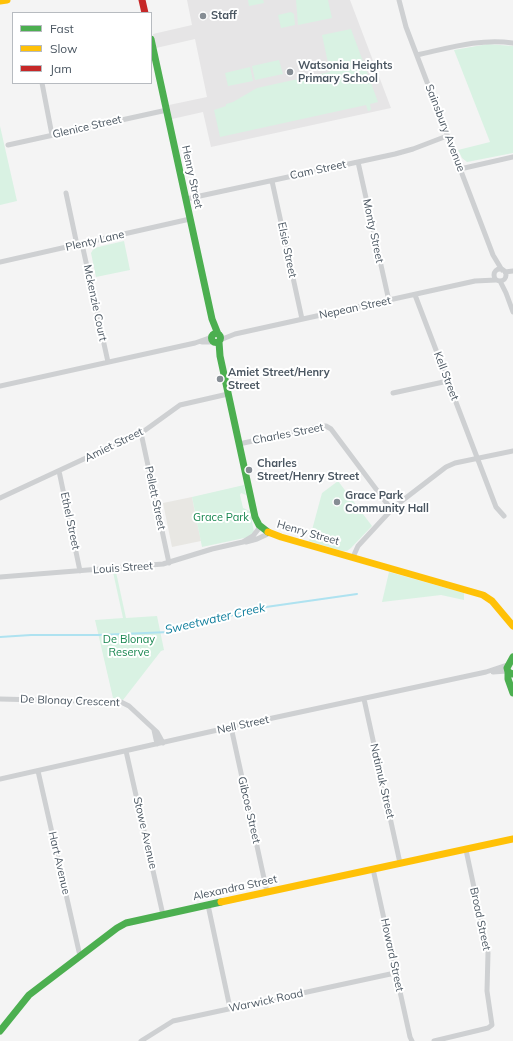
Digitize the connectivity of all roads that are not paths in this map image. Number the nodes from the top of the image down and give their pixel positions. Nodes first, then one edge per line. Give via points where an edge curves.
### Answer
1 (7, 0) edge
2 (142, 0) edge
3 (399, 0) edge
4 (0, 1) edge
5 (145, 12) edge
6 (513, 43) edge
7 (152, 44) edge
8 (417, 55) junction
9 (42, 84) edge
10 (166, 110) junction
11 (52, 135) junction
12 (448, 136) junction
13 (8, 145) dead end
14 (513, 157) edge
15 (358, 162) junction
16 (460, 169) junction
17 (272, 180) junction
18 (66, 193) dead end
19 (186, 199) junction
20 (190, 219) junction
21 (80, 244) junction
22 (0, 262) edge
23 (513, 271) edge
24 (513, 275) edge
25 (500, 276) junction
26 (415, 294) junction
27 (388, 300) junction
28 (513, 312) edge
29 (302, 319) junction
30 (216, 338) junction
31 (108, 362) junction
32 (448, 381) junction
33 (0, 386) edge
34 (393, 393) dead end
35 (228, 394) junction
36 (141, 433) junction
37 (239, 444) junction
38 (513, 451) edge
39 (478, 458) junction
40 (59, 471) junction
41 (0, 498) edge
42 (391, 509) junction
43 (504, 516) dead end
44 (260, 527) junction
45 (270, 534) junction
46 (243, 542) junction
47 (353, 557) junction
48 (169, 563) junction
49 (80, 571) junction
50 (0, 577) edge
51 (512, 624) edge
52 (513, 632) edge
53 (513, 657) edge
54 (509, 670) edge
55 (513, 693) edge
56 (0, 699) edge
57 (364, 699) junction
58 (231, 727) junction
59 (160, 743) junction
60 (126, 751) junction
61 (38, 771) junction
62 (0, 779) edge
63 (513, 839) edge
64 (466, 850) junction
65 (400, 863) junction
66 (373, 869) junction
67 (268, 892) junction
68 (208, 905) junction
69 (163, 915) junction
70 (80, 956) junction
71 (395, 973) junction
72 (230, 1008) junction
73 (0, 1031) edge
74 (141, 1041) edge
75 (412, 1041) edge
76 (434, 1041) edge

1 - 4 street
2 - 5 street
3 - 8 street, Sainsbury Avenue
6 - 8 street via 477,42
7 - 10 street, Henry Street
8 - 12 street, Sainsbury Avenue
9 - 11 street
10 - 11 street, Glenice Street
10 - 19 street, Henry Street
11 - 13 street, Glenice Street
12 - 15 street, Cam Street via 404,152
12 - 16 street, Sainsbury Avenue
14 - 16 street
15 - 17 street, Cam Street
15 - 27 street, Monty Street
16 - 25 street, Sainsbury Avenue
17 - 19 street, Cam Street
17 - 29 street, Elsie Street
18 - 21 street, Mckenzie Court
19 - 20 street, Henry Street
20 - 21 street, Plenty Lane
20 - 30 street, Henry Street
21 - 22 street, Plenty Lane
21 - 31 street, Mckenzie Court
23 - 25 street, Nepean Street
24 - 25 street, Nepean Street
25 - 26 street, Nepean Street
25 - 28 street, Sainsbury Avenue
26 - 27 street, Nepean Street
26 - 32 street, Kell Street
27 - 29 street, Nepean Street
29 - 30 street, Nepean Street
30 - 31 street, Nepean Street
30 - 35 street, Henry Street
31 - 33 street, Nepean Street
32 - 34 street
32 - 39 street, Kell Street
35 - 36 street, Amiet Street via 180,405
35 - 37 street, Henry Street
36 - 40 street, Amiet Street
36 - 48 street, Pellett Street
37 - 42 street, Charles Street via 328,426
37 - 44 street, Henry Street via 255,516
38 - 39 street
39 - 42 street via 446,467
39 - 43 street, Kell Street via 496,507
40 - 41 street, Amiet Street
40 - 49 street, Ethel Street
42 - 47 street via 358,546
44 - 45 street, Henry Street
44 - 46 street, Louis Street via 253,536
45 - 46 street, Louis Street
45 - 47 street, Henry Street
46 - 48 street, Louis Street
47 - 51 street, Henry Street via 483,595
48 - 49 street, Louis Street
49 - 50 street, Louis Street
51 - 52 street, Henry Street
53 - 54 street
54 - 55 street via 508,679
54 - 57 street, Nell Street via 486,672
56 - 59 street, De Blonay Crescent via 121,702 129,706 154,730
57 - 58 street, Nell Street
57 - 65 street, Natimuk Street
58 - 59 street, Nell Street
58 - 67 street, Gibcoe Street
59 - 60 street, Nell Street
60 - 61 street, Nell Street
60 - 69 street, Stowe Avenue
61 - 62 street, Nell Street
61 - 70 street, Hart Avenue
63 - 64 street, Alexandra Street
64 - 65 street, Alexandra Street
64 - 76 street, Broad Street via 488,953 486,988 492,1025
65 - 66 street, Alexandra Street
66 - 67 street, Alexandra Street
66 - 71 street, Howard Street
67 - 68 street, Alexandra Street
68 - 69 street, Alexandra Street
68 - 72 street
69 - 70 street, Alexandra Street via 122,925
70 - 73 street, Alexandra Street via 24,999
71 - 72 street, Warwick Road
71 - 75 street, Howard Street
72 - 74 street, Warwick Road via 173,1021

